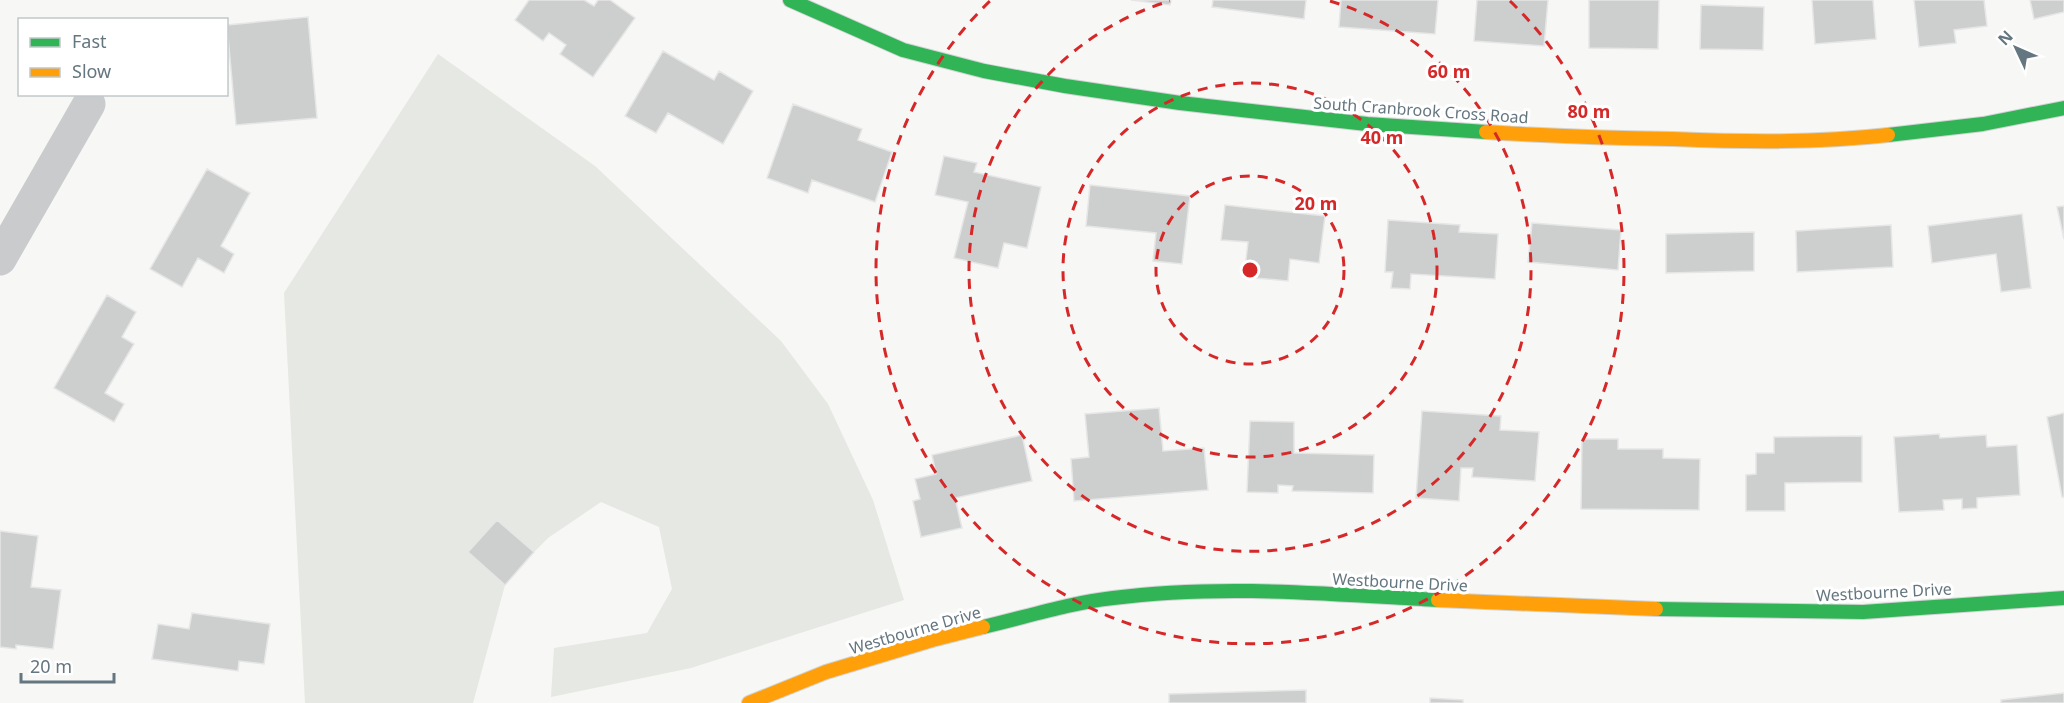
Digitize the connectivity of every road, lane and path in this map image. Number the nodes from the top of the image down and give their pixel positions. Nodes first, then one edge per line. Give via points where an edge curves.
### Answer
1 (790, 0) edge
2 (826, 8) edge
3 (89, 104) dead end
4 (2064, 108) edge
5 (0, 259) edge
6 (2064, 598) edge
7 (749, 703) edge

1 - 2 street, South Cranbrook Cross Road
2 - 4 street, South Cranbrook Cross Road via 903,50 984,71 1180,103 1367,124 1566,136 1836,141 1983,124
3 - 5 street
6 - 7 street, Westbourne Drive via 1863,612 1773,612 1587,608 1285,592 1204,591 1112,598 932,640 826,672

